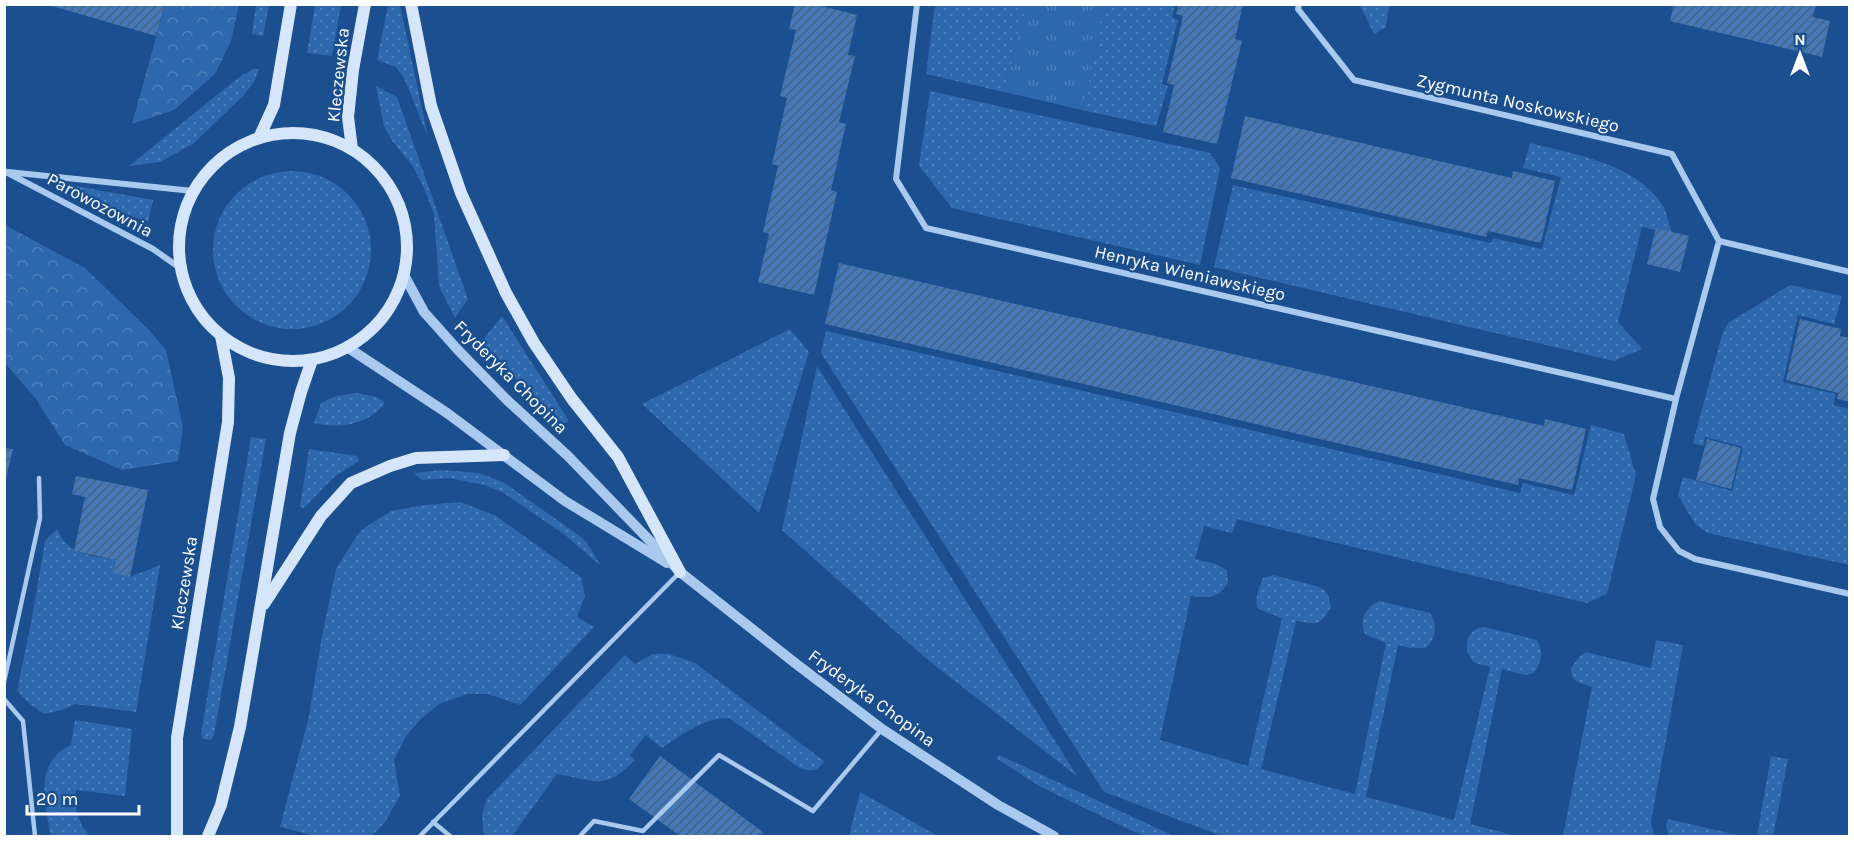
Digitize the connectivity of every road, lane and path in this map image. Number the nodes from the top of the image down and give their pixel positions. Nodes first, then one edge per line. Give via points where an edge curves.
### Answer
1 (291, 4) edge
2 (365, 4) edge
3 (411, 4) edge
4 (917, 4) edge
5 (1299, 4) edge
6 (259, 138) junction
7 (352, 150) junction
8 (5, 171) edge
9 (193, 191) junction
10 (1719, 241) junction
11 (180, 268) junction
12 (1850, 273) edge
13 (404, 275) junction
14 (221, 336) junction
15 (347, 347) junction
16 (312, 360) junction
17 (1676, 399) junction
18 (504, 455) junction
19 (39, 478) dead end
20 (680, 572) junction
21 (1850, 594) edge
22 (262, 607) junction
23 (4, 682) edge
24 (4, 699) edge
25 (882, 729) junction
26 (433, 822) junction
27 (35, 837) edge
28 (177, 837) edge
29 (208, 837) edge
30 (420, 837) edge
31 (450, 837) edge
32 (580, 837) edge
33 (1054, 837) edge

1 - 6 main road via 274,105
2 - 7 main road, Kleczewska via 348,117
3 - 20 main road via 431,106 462,193 506,293 572,399 618,457
4 - 17 street, Henryka Wieniawskiego via 896,179 926,228
5 - 10 street, Zygmunta Noskowskiego via 1298,9 1354,80 1672,154
6 - 7 main road via 291,132 322,136
6 - 9 main road via 233,150 210,168
7 - 13 main road via 375,167 392,190 403,217 407,246
8 - 9 street, Parowozownia
8 - 11 street, Parowozownia via 153,249
9 - 11 main road via 182,216
10 - 12 street
10 - 17 street
11 - 14 main road via 188,294 202,317
13 - 15 main road via 394,300 378,322
13 - 20 street, Fryderyka Chopina via 424,312 458,350
14 - 16 main road via 249,353 280,360
14 - 28 main road, Kleczewska via 229,378 228,422 177,738
15 - 16 main road
15 - 18 street, Fryderyka Chopina
16 - 22 main road via 290,433
17 - 21 street via 1653,499 1660,527 1679,551 1695,559
18 - 20 street, Fryderyka Chopina via 565,501
18 - 22 main road via 416,458 351,483 321,516
19 - 23 lane via 40,518
20 - 25 street, Fryderyka Chopina
20 - 26 lane
22 - 29 main road via 240,728 221,806
24 - 27 lane via 23,721
25 - 32 lane via 813,811 719,754 643,831 594,821
25 - 33 street, Fryderyka Chopina
26 - 30 lane
26 - 31 lane

